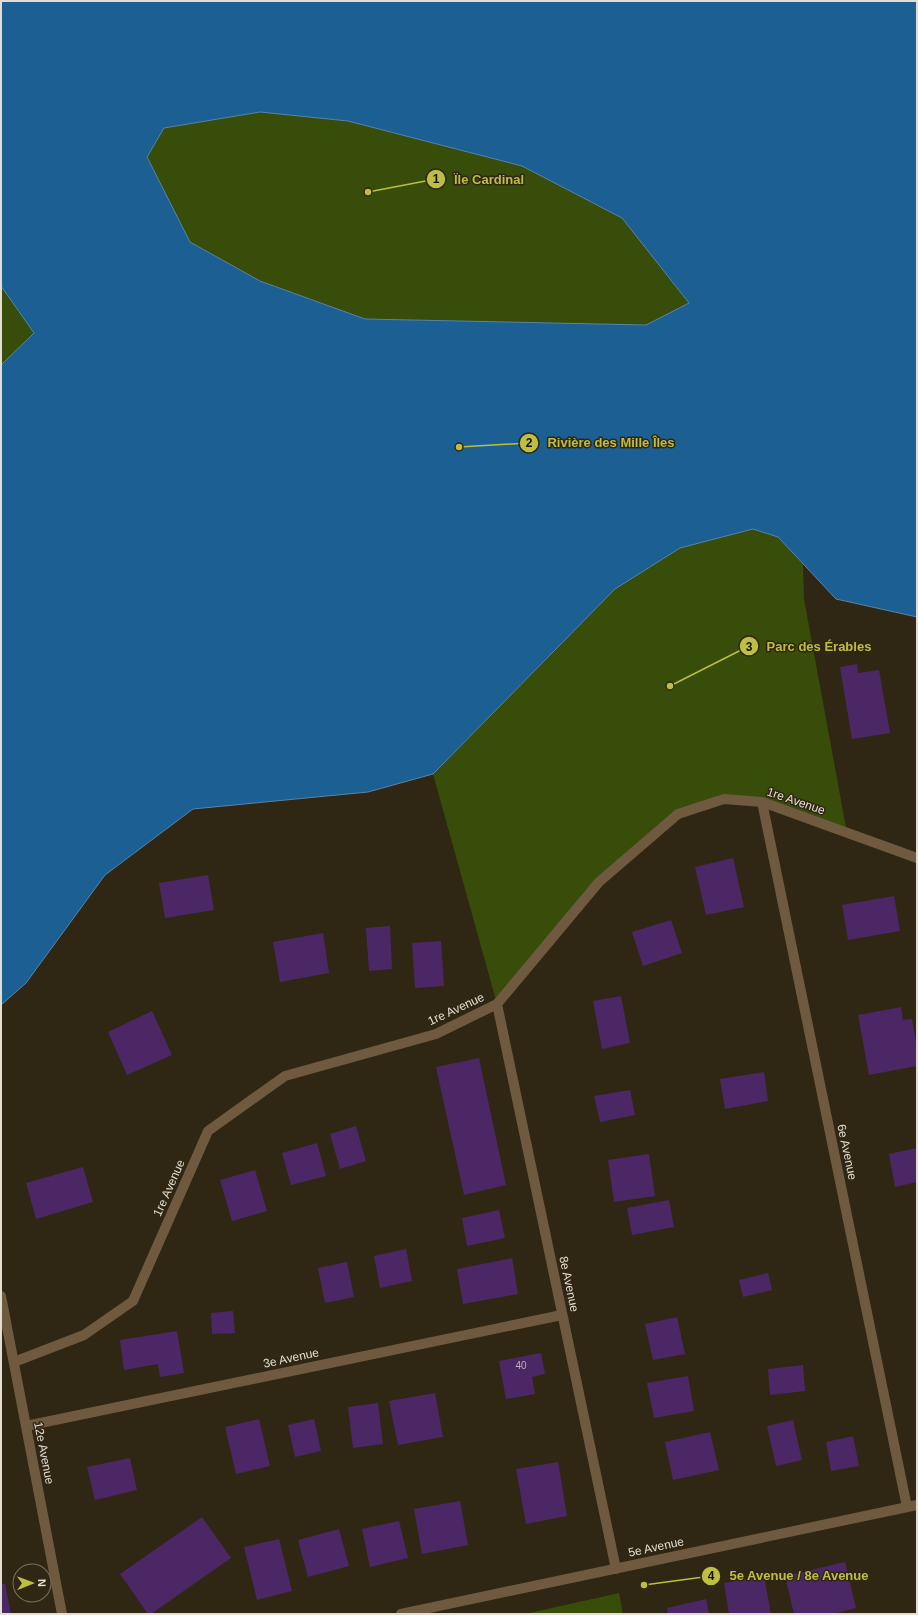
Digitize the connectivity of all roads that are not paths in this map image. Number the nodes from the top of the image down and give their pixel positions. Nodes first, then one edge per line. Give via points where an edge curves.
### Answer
1 (762, 802) junction
2 (917, 858) edge
3 (497, 1004) junction
4 (1, 1296) edge
5 (562, 1315) junction
6 (14, 1362) junction
7 (26, 1426) junction
8 (912, 1506) edge
9 (616, 1569) junction
10 (62, 1614) edge
11 (401, 1614) edge

1 - 2 street, 1re Avenue
1 - 3 street, 1re Avenue via 724,799 678,814 599,882
1 - 8 street, 6e Avenue
3 - 5 street, 8e Avenue
3 - 6 street, 1re Avenue via 436,1034 285,1076 208,1131 133,1300 84,1335
4 - 6 street, 12e Avenue
5 - 7 street, 3e Avenue
5 - 9 street, 8e Avenue
6 - 7 street, 12e Avenue
7 - 10 street, 12e Avenue
8 - 9 street, 5e Avenue
9 - 11 street, 5e Avenue

